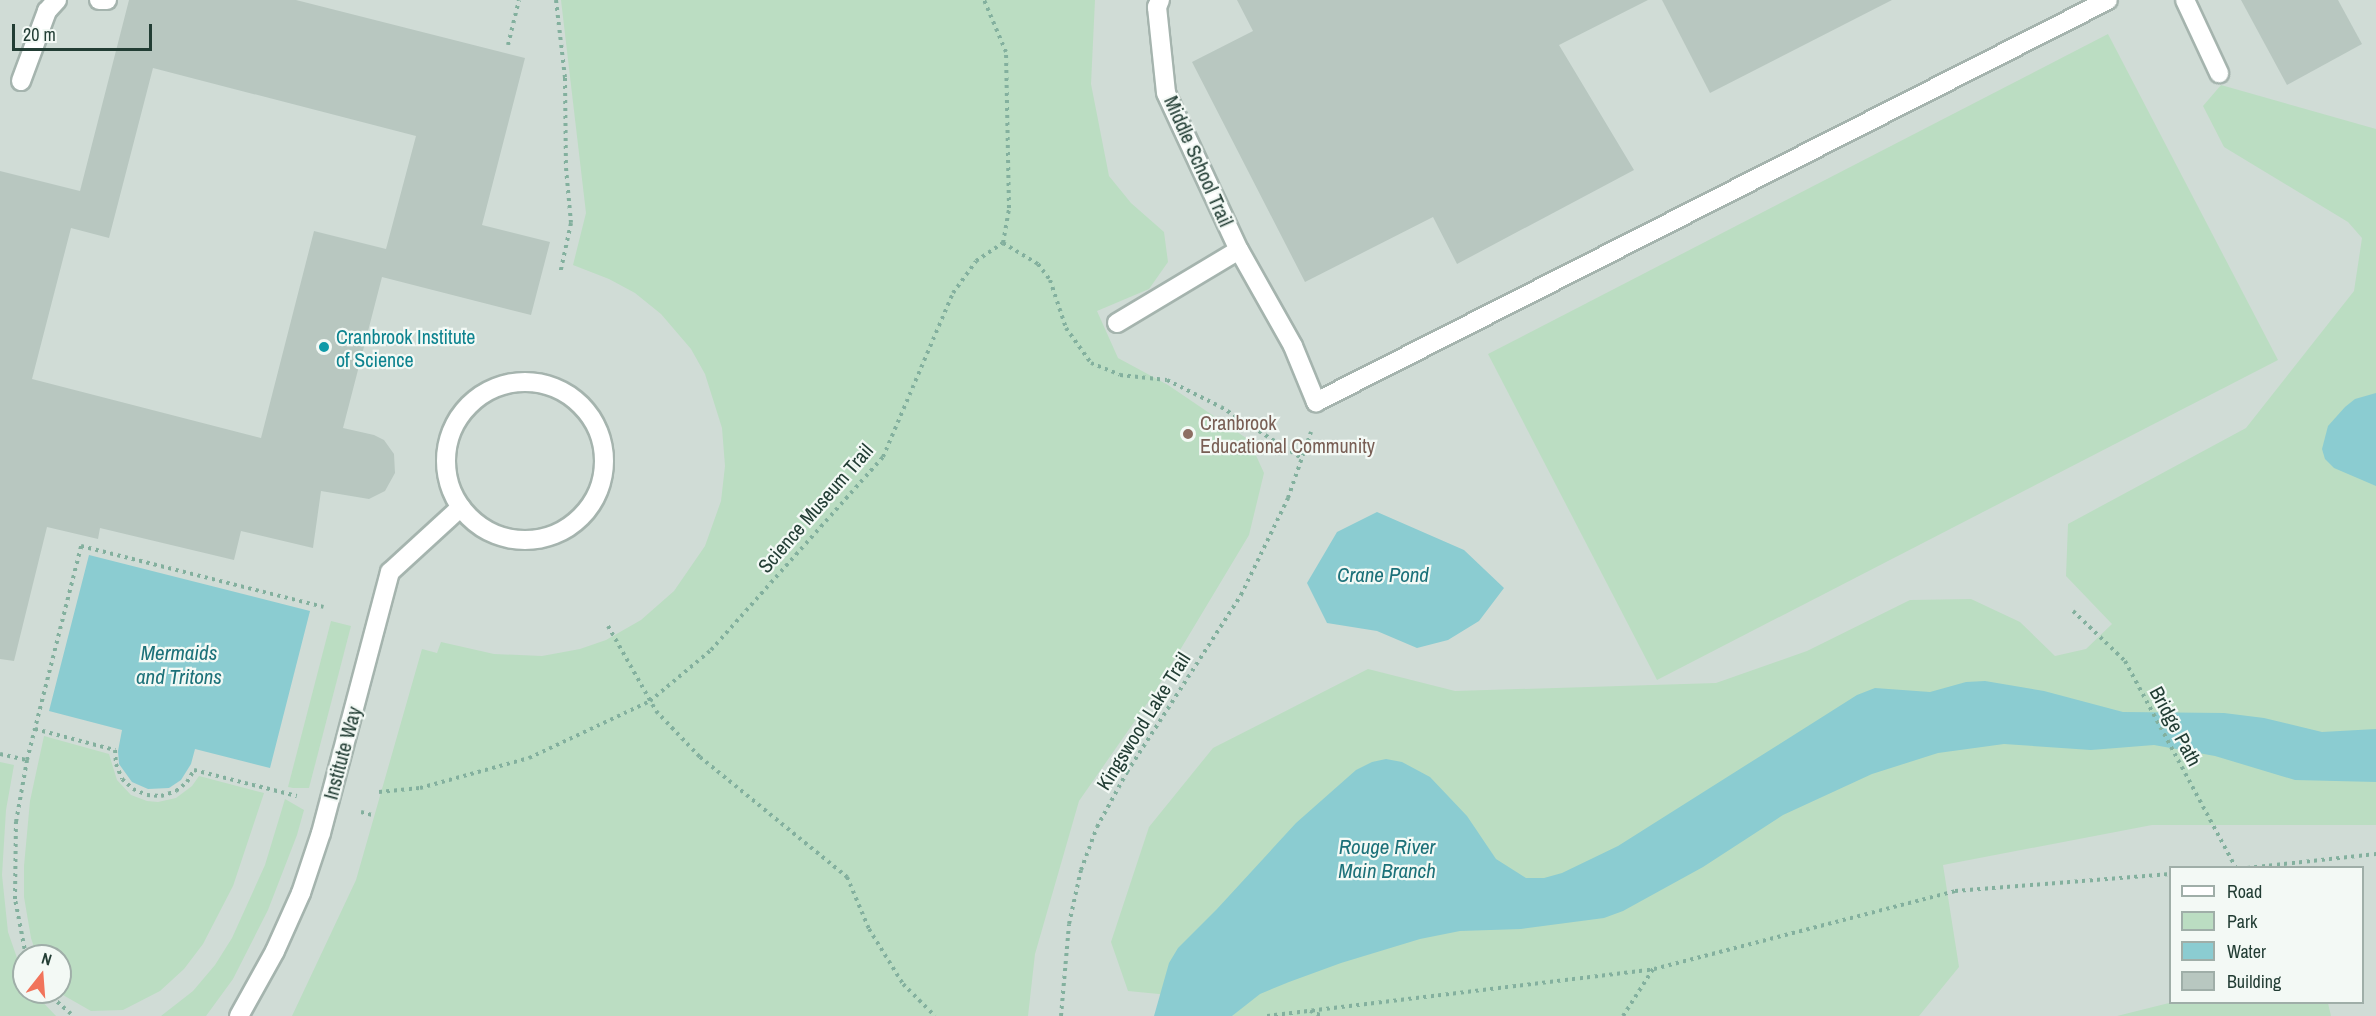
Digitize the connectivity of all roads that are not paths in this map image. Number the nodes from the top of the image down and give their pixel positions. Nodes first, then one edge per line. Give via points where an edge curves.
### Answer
1 (57, 0) edge
2 (99, 0) edge
3 (106, 0) edge
4 (1160, 0) edge
5 (2108, 0) edge
6 (2185, 0) edge
7 (2219, 73) dead end
8 (21, 81) dead end
9 (1239, 250) junction
10 (1118, 323) dead end
11 (461, 507) junction
12 (239, 1016) edge

1 - 8 street via 47,11
2 - 3 street
4 - 9 street, Middle School Trail via 1157,7 1166,93
5 - 9 street, Middle School Trail via 1316,402 1293,346
6 - 7 street
9 - 10 street
11 - 11 street via 446,469 447,448 464,410 479,396 517,382 538,382 558,388 590,414 602,442 604,473 587,511 572,525 553,535 513,538 493,533
11 - 12 street, Institute Way via 390,572 305,883 275,951

